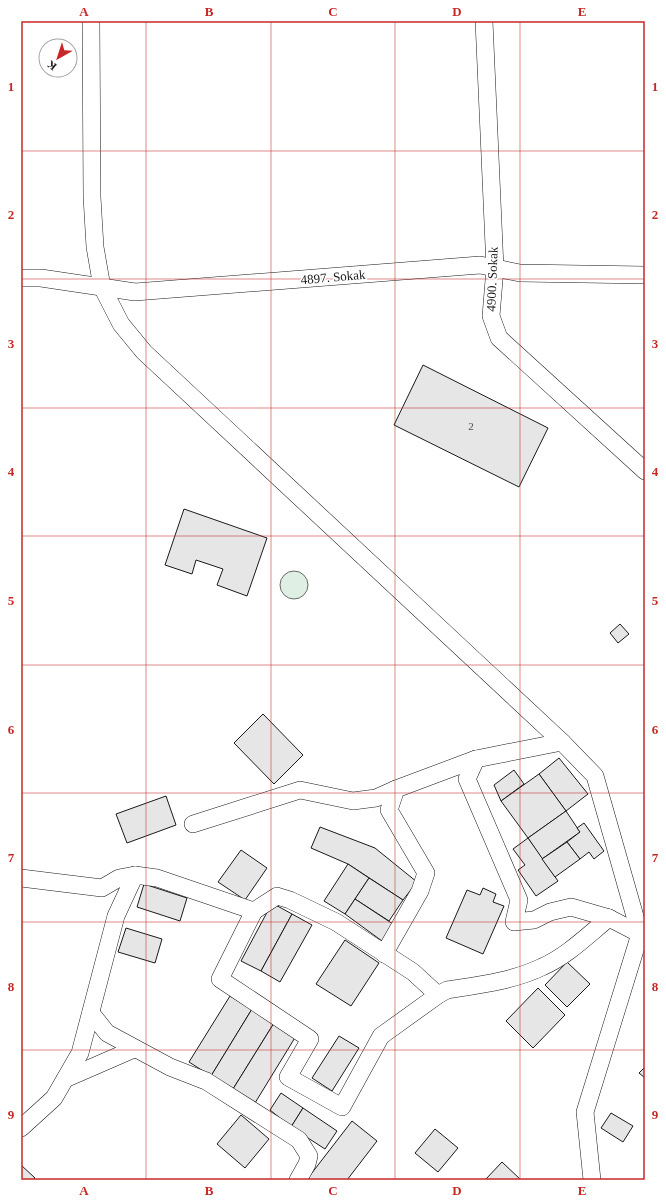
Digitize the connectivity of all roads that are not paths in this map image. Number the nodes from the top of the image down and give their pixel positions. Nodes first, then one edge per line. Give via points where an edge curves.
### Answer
1 (91, 21) edge
2 (484, 21) edge
3 (494, 268) junction
4 (645, 275) edge
5 (21, 278) edge
6 (102, 287) junction
7 (645, 471) edge
8 (562, 742) junction
9 (476, 759) junction
10 (396, 789) junction
11 (193, 824) dead end
12 (135, 875) junction
13 (21, 878) edge
14 (254, 911) junction
15 (609, 918) junction
16 (640, 934) junction
17 (384, 954) junction
18 (438, 995) junction
19 (91, 1013) junction
20 (134, 1049) junction
21 (65, 1079) junction
22 (21, 1128) edge
23 (298, 1180) edge
24 (592, 1180) edge

1 - 6 street via 92,197 95,247
2 - 3 street, 4900. Sokak
3 - 4 street, 4897. Sokak via 520,273
3 - 6 street, 4897. Sokak via 480,265 135,292
3 - 7 street, 4900. Sokak via 491,316 499,338
5 - 6 street, 4897. Sokak via 41,278
6 - 8 street via 122,324 144,352
8 - 9 street
8 - 16 street via 595,776
9 - 10 street
9 - 15 street via 467,779 519,900 514,922 534,920 550,912 571,907
10 - 11 street via 376,798 353,801 300,790
10 - 17 street via 389,810 426,873 420,891
12 - 13 street via 119,878 102,888
12 - 14 street via 158,878
12 - 19 street via 116,916
14 - 17 street via 277,896 290,900 336,922
14 - 18 street via 220,979 310,1039 288,1077 342,1107 381,1036
15 - 16 street
15 - 18 street via 566,953 543,967 512,978 447,990
16 - 24 street via 585,1112
17 - 18 street via 413,972
19 - 20 street via 107,1033
19 - 21 street via 80,1053
20 - 21 street
20 - 23 street via 206,1081 299,1140 309,1156
21 - 22 street via 54,1098

